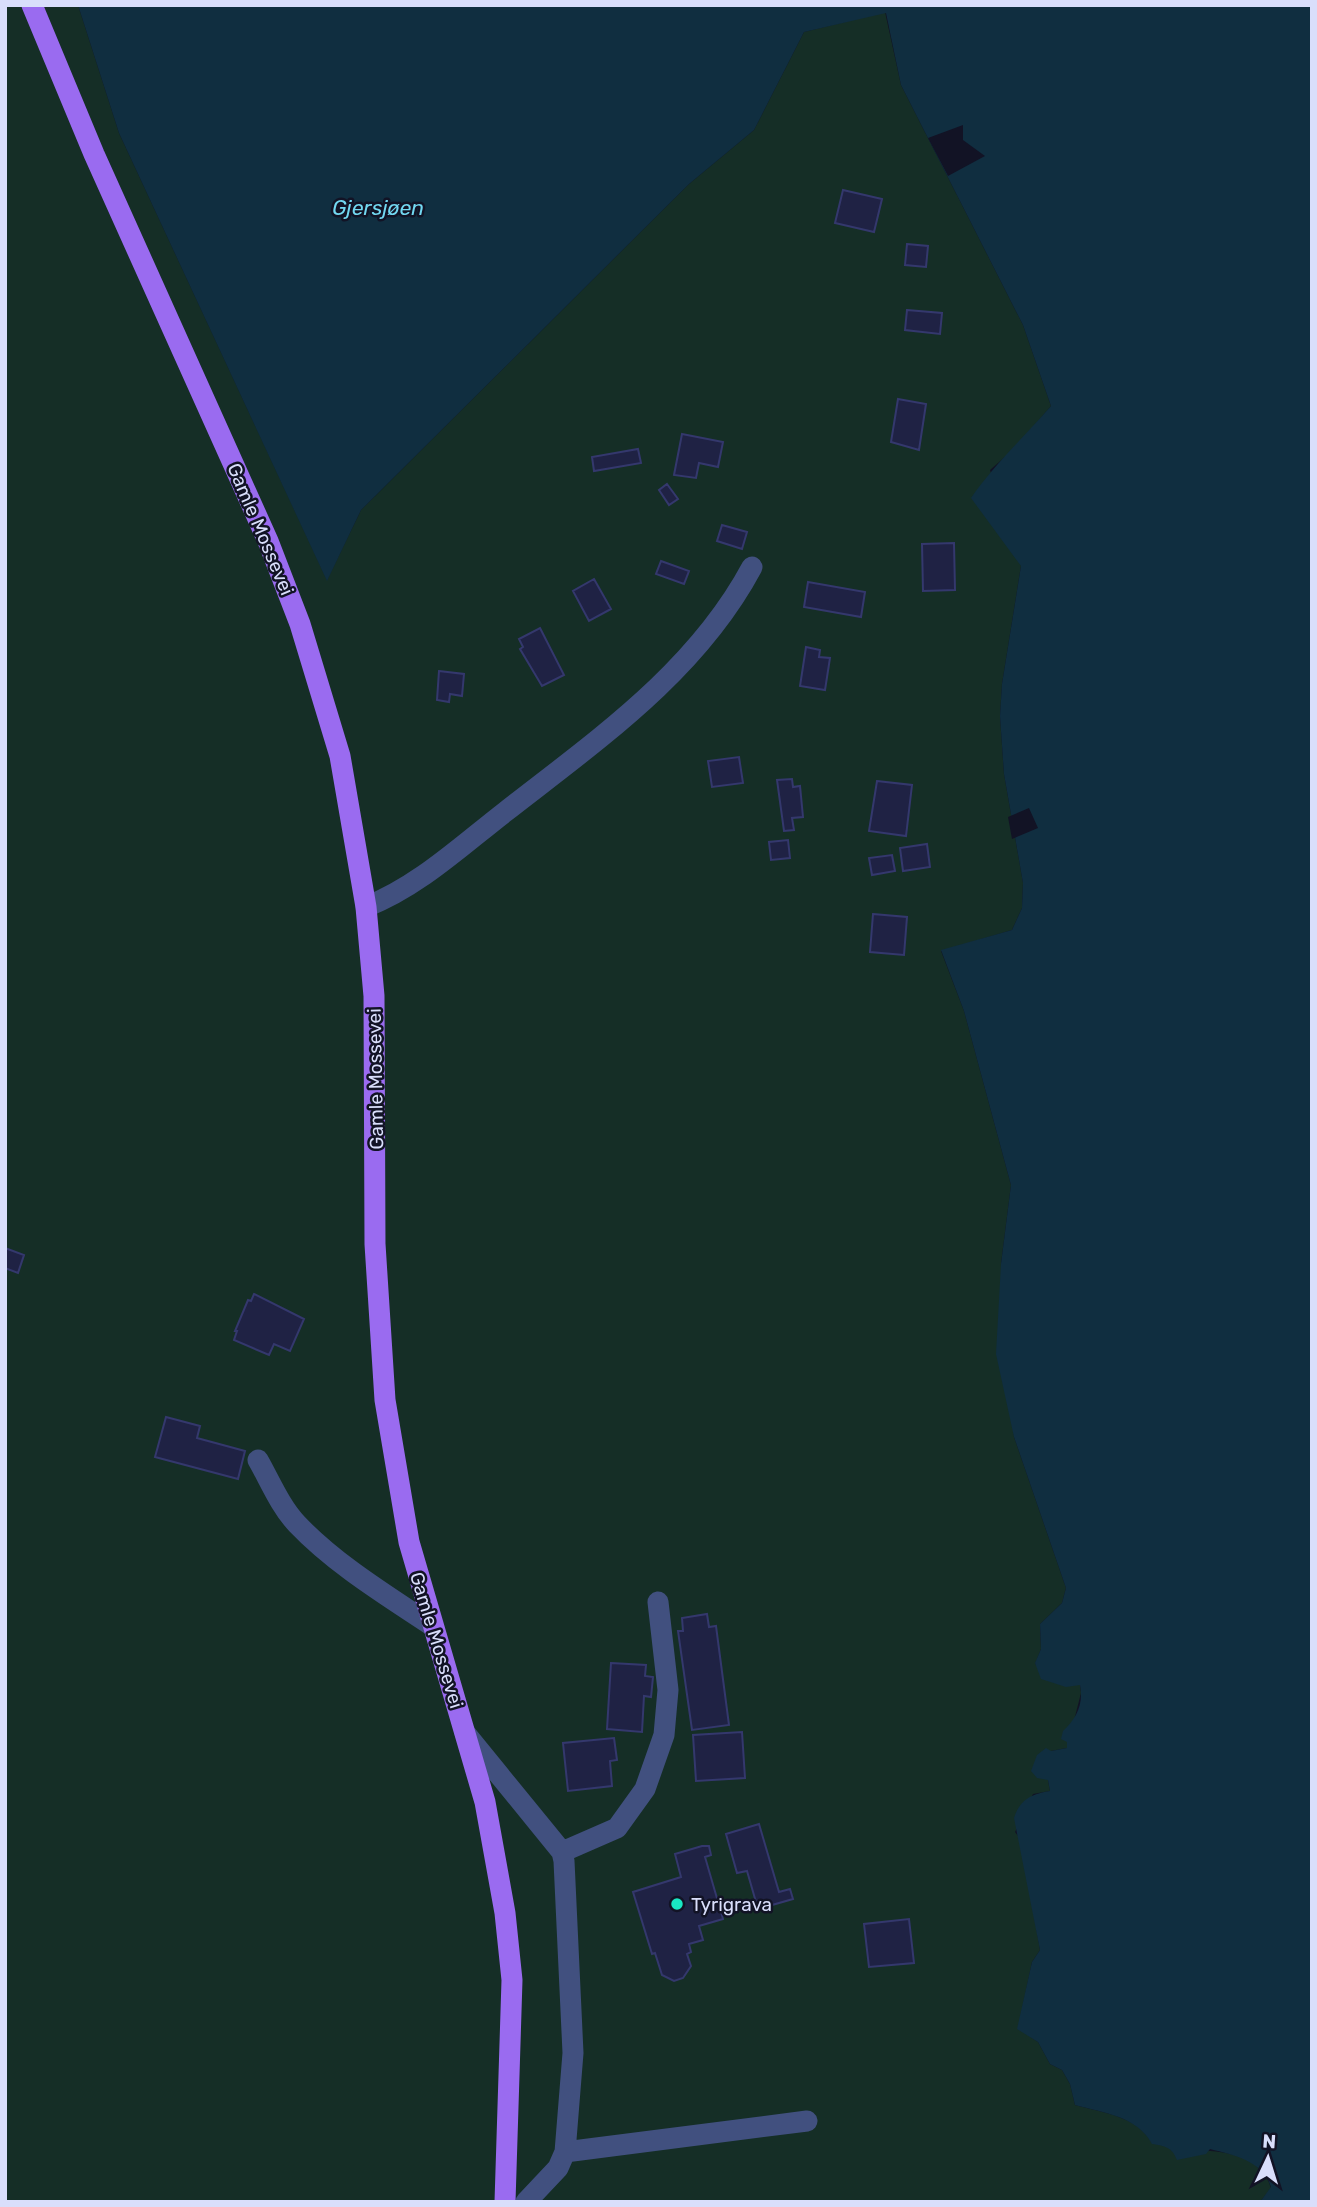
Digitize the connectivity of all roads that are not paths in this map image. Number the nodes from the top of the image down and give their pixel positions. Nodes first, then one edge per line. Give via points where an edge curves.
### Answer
1 (32, 5) edge
2 (752, 567) dead end
3 (366, 907) junction
4 (258, 1460) dead end
5 (658, 1602) dead end
6 (431, 1625) junction
7 (465, 1733) junction
8 (562, 1852) junction
9 (807, 2121) dead end
10 (565, 2152) junction
11 (505, 2202) edge
12 (526, 2202) edge

1 - 3 main road, Gamle Mossevei via 268,541 300,624 340,756
2 - 3 lane via 712,628 668,678 609,733 408,887
3 - 6 main road, Gamle Mossevei via 374,996 375,1244 382,1376 409,1542
4 - 6 lane via 296,1523 327,1551
5 - 8 lane via 668,1689 664,1735 645,1789 617,1828
6 - 7 main road, Gamle Mossevei
7 - 8 lane
7 - 11 main road, Gamle Mossevei via 498,1863 512,1980
8 - 10 lane via 573,2053
9 - 10 lane
10 - 12 lane via 558,2168

